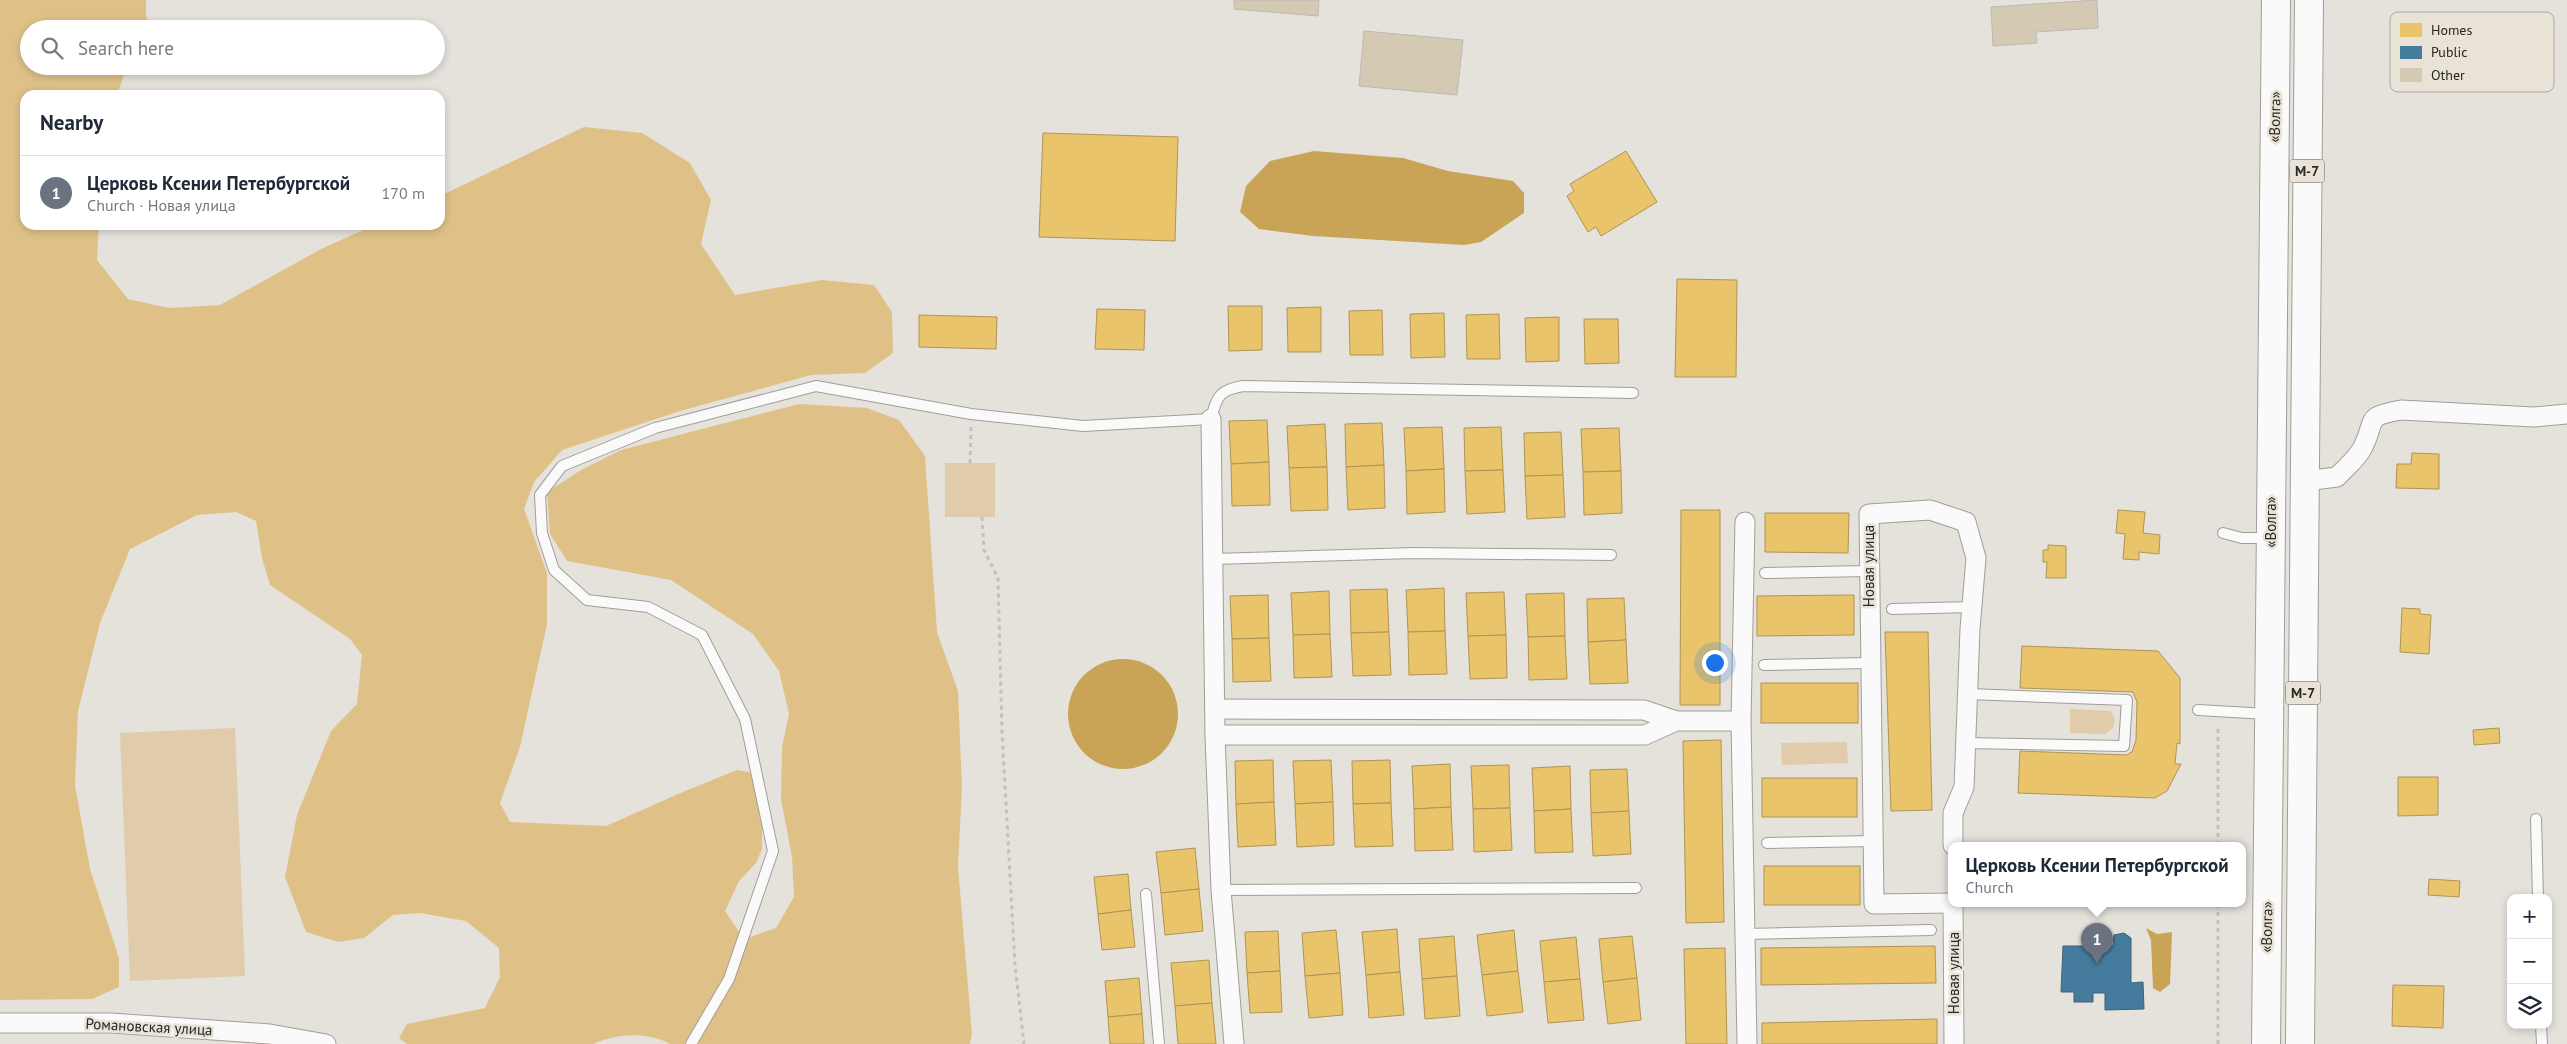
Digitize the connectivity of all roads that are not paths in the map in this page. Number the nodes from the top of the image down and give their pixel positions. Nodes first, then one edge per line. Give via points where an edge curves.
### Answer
1 (2276, 0) edge
2 (2309, 0) edge
3 (1633, 393) dead end
4 (2567, 414) edge
5 (1211, 419) junction
6 (2304, 481) junction
7 (1745, 522) dead end
8 (2223, 532) dead end
9 (2271, 538) junction
10 (1610, 555) dead end
11 (1214, 559) junction
12 (1869, 571) junction
13 (1765, 573) dead end
14 (1972, 607) junction
15 (1892, 609) dead end
16 (1870, 663) junction
17 (1764, 665) dead end
18 (1968, 694) junction
19 (1215, 709) junction
20 (1363, 709) junction
21 (1532, 709) junction
22 (2198, 710) dead end
23 (2270, 714) junction
24 (1676, 721) junction
25 (1742, 722) junction
26 (1533, 733) junction
27 (1364, 734) junction
28 (1215, 735) junction
29 (1966, 743) junction
30 (2536, 819) dead end
31 (1873, 841) junction
32 (1953, 842) edge
33 (1767, 843) dead end
34 (1636, 888) dead end
35 (1221, 890) junction
36 (1146, 894) dead end
37 (2538, 894) edge
38 (1948, 903) edge
39 (1953, 907) edge
40 (1931, 930) dead end
41 (1745, 934) junction
42 (0, 1023) edge
43 (2541, 1029) edge
44 (326, 1044) edge
45 (690, 1044) edge
46 (1159, 1044) edge
47 (1234, 1044) edge
48 (1747, 1044) edge
49 (1954, 1044) edge
50 (2266, 1044) edge
51 (2300, 1044) edge
52 (2542, 1044) edge

1 - 9 highway, «Волга» / М-7
2 - 6 highway, М-7
3 - 5 lane via 1243,386 1227,389 1216,400
4 - 6 street via 2534,417 2401,410 2379,414 2370,425 2363,449 2337,477
5 - 11 street
5 - 45 lane via 1083,426 971,414 816,386 655,428 562,466 540,495 542,533 554,570 586,600 648,607 702,635 745,719 772,851 729,979
6 - 51 highway, М-7
7 - 25 street
8 - 9 lane via 2242,538
9 - 23 highway, «Волга» / М-7
10 - 11 lane via 1412,553
11 - 19 street
12 - 13 lane
12 - 14 street, Новая улица via 1869,514 1930,510 1966,522 1976,558
12 - 16 street, Новая улица
14 - 15 lane
14 - 18 street, Новая улица
16 - 17 lane
16 - 31 street, Новая улица
18 - 29 street, Новая улица
18 - 29 lane via 2127,700 2124,746
19 - 20 street
19 - 28 street
20 - 21 street
20 - 27 street
21 - 24 street via 1644,710
21 - 26 street
22 - 23 lane
23 - 50 highway, «Волга» / М-7
24 - 25 street
24 - 26 street via 1645,735
25 - 41 street
26 - 27 street
27 - 28 street
28 - 35 street
29 - 32 street, Новая улица via 1964,787 1953,814
30 - 37 lane
31 - 33 lane
31 - 38 street, Новая улица via 1874,904
34 - 35 lane
35 - 47 street
36 - 46 lane
39 - 49 street, Новая улица
40 - 41 lane
41 - 48 street
42 - 44 street, Романовская улица via 111,1023 270,1034
43 - 52 lane

